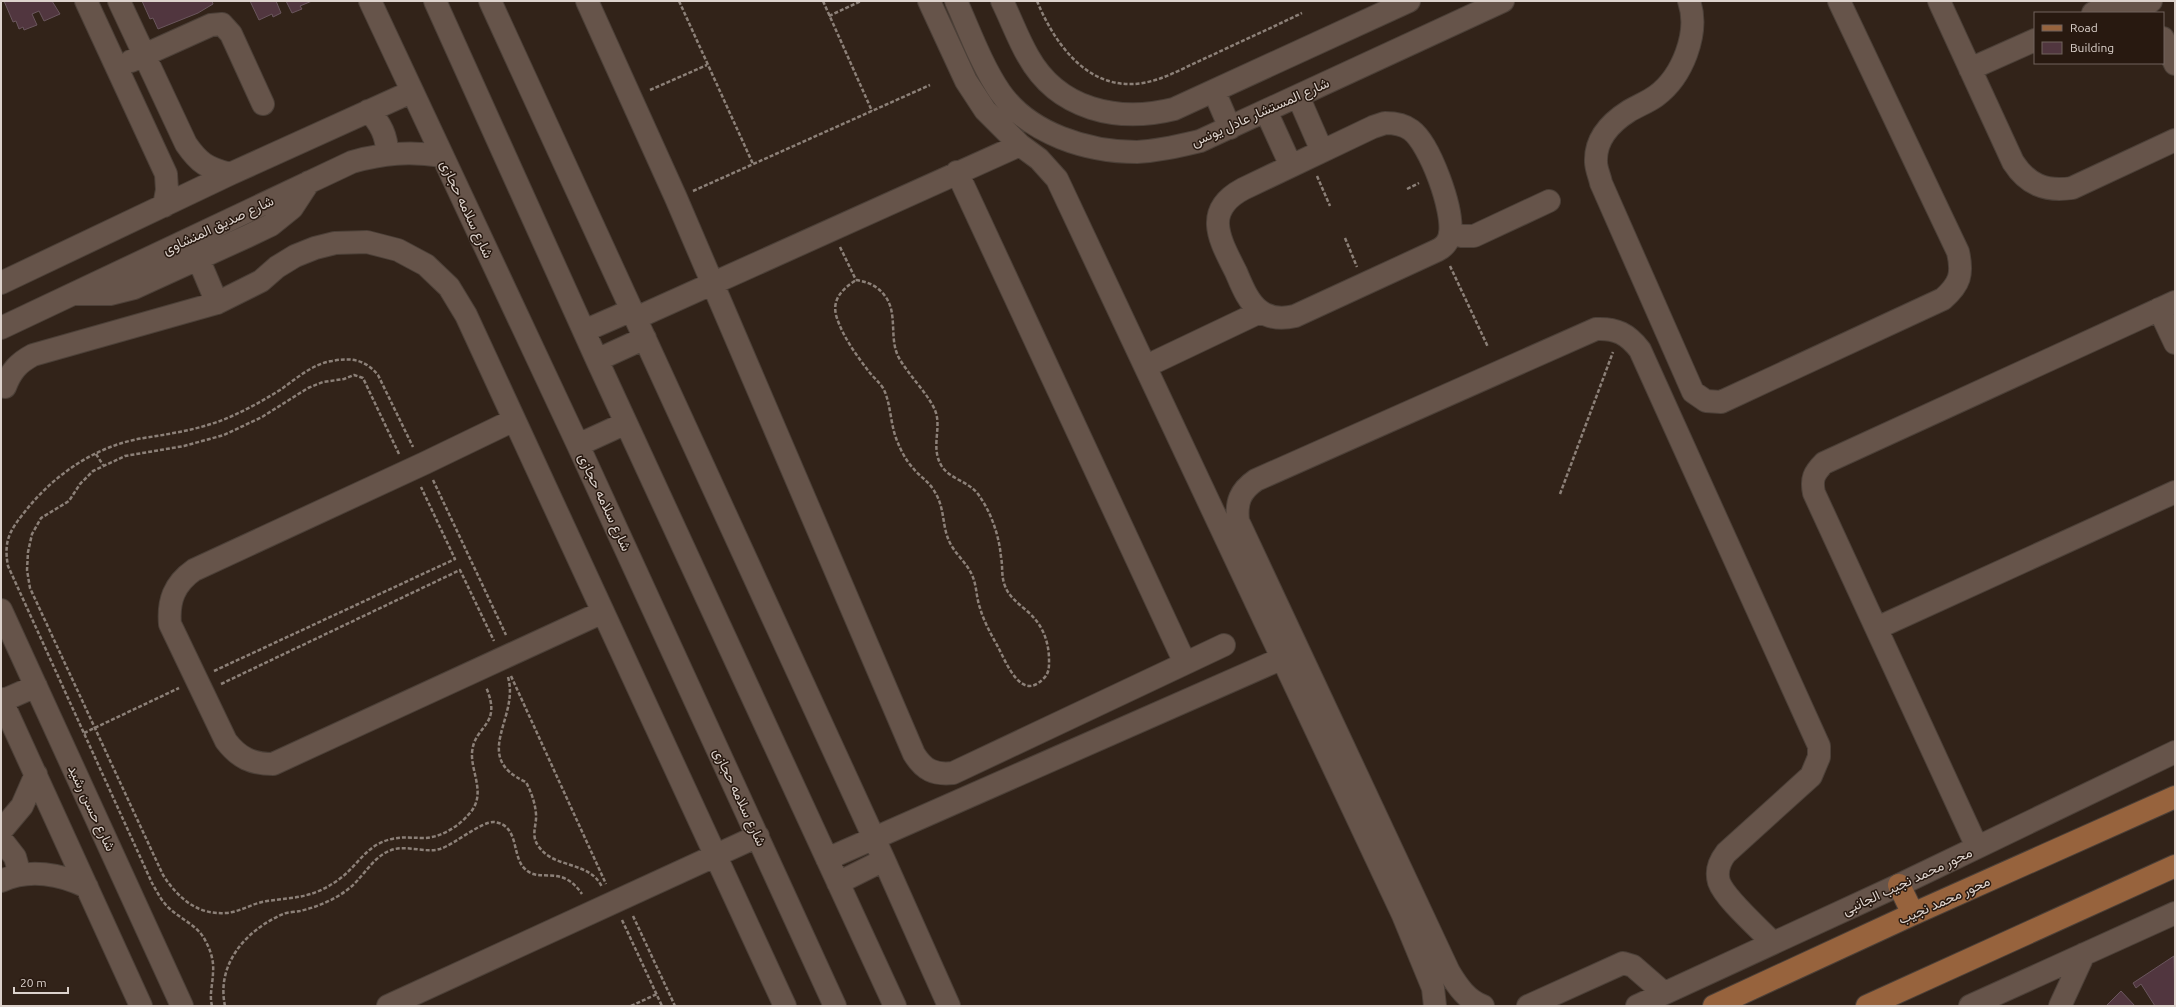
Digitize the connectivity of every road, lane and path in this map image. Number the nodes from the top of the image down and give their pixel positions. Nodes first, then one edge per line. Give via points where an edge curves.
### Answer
1 (86, 1) edge
2 (119, 1) edge
3 (370, 1) edge
4 (435, 1) edge
5 (490, 1) edge
6 (587, 1) edge
7 (678, 1) edge
8 (823, 1) edge
9 (861, 1) edge
10 (929, 1) edge
11 (956, 1) edge
12 (1002, 1) edge
13 (1037, 1) edge
14 (1409, 1) edge
15 (1503, 1) edge
16 (1689, 1) edge
17 (1839, 1) edge
18 (1939, 1) edge
19 (2120, 1) edge
20 (2095, 12) edge
21 (1302, 14) dead end
22 (829, 16) junction
23 (2034, 40) edge
24 (2164, 40) edge
25 (144, 55) junction
26 (2175, 64) edge
27 (707, 65) junction
28 (117, 68) junction
29 (1970, 69) junction
30 (930, 85) dead end
31 (1214, 91) junction
32 (411, 92) junction
33 (1298, 96) junction
34 (631, 99) junction
35 (167, 104) junction
36 (263, 104) dead end
37 (368, 111) junction
38 (872, 111) junction
39 (1266, 111) junction
40 (140, 117) junction
41 (1230, 128) junction
42 (2175, 140) edge
43 (1020, 145) junction
44 (386, 153) junction
45 (442, 156) junction
46 (1307, 158) junction
47 (753, 164) junction
48 (958, 172) junction
49 (230, 174) junction
50 (309, 182) junction
51 (676, 198) junction
52 (1549, 201) dead end
53 (164, 206) junction
54 (1330, 206) dead end
55 (831, 229) junction
56 (1345, 238) dead end
57 (1446, 240) junction
58 (198, 258) junction
59 (856, 280) junction
60 (1, 283) edge
61 (712, 284) junction
62 (1364, 284) junction
63 (72, 294) junction
64 (217, 303) junction
65 (2167, 305) edge
66 (1260, 312) junction
67 (634, 314) junction
68 (1, 328) edge
69 (584, 332) junction
70 (1621, 332) junction
71 (645, 338) junction
72 (2175, 342) edge
73 (1488, 348) dead end
74 (597, 360) junction
75 (1157, 361) dead end
76 (5, 387) dead end
77 (514, 420) junction
78 (626, 423) junction
79 (578, 445) junction
80 (95, 454) dead end
81 (103, 466) junction
82 (415, 468) junction
83 (2175, 492) edge
84 (1560, 494) dead end
85 (1, 610) edge
86 (603, 612) junction
87 (1876, 628) junction
88 (1224, 645) dead end
89 (509, 656) junction
90 (1283, 658) junction
91 (1185, 663) junction
92 (479, 670) junction
93 (36, 686) junction
94 (199, 686) junction
95 (2, 700) edge
96 (95, 728) junction
97 (84, 733) dead end
98 (2175, 752) edge
99 (36, 774) junction
100 (2175, 797) edge
101 (1, 831) edge
102 (758, 836) junction
103 (874, 838) junction
104 (1, 839) edge
105 (1977, 847) junction
106 (715, 856) junction
107 (827, 859) junction
108 (884, 860) junction
109 (2175, 866) edge
110 (11, 878) edge
111 (838, 883) junction
112 (1900, 885) junction
113 (87, 887) junction
114 (616, 901) junction
115 (2175, 913) edge
116 (588, 914) junction
117 (1913, 914) junction
118 (1773, 943) junction
119 (2084, 954) junction
120 (210, 988) dead end
121 (1664, 993) junction
122 (657, 994) junction
123 (141, 1006) edge
124 (182, 1006) edge
125 (212, 1006) edge
126 (226, 1006) edge
127 (388, 1006) edge
128 (631, 1006) edge
129 (661, 1006) edge
130 (675, 1006) edge
131 (785, 1006) edge
132 (835, 1006) edge
133 (895, 1006) edge
134 (949, 1006) edge
135 (1435, 1006) edge
136 (1484, 1006) edge
137 (1528, 1006) edge
138 (1637, 1006) edge
139 (1714, 1006) edge
140 (1867, 1006) edge
141 (1970, 1006) edge
142 (2060, 1006) edge

1 - 28 street
2 - 25 street
3 - 32 street, شارع سلامه حجازى
4 - 69 street
5 - 67 street
6 - 34 street
7 - 27 path
8 - 22 path
9 - 22 path
10 - 43 street via 966,81 985,110
11 - 41 street, شارع المستشار عادل يونس via 999,91 1026,120 1044,130 1074,142 1105,149 1137,152 1169,149
12 - 31 street via 1028,57 1043,77 1062,94 1084,106 1108,114 1154,114 1174,109
13 - 21 path via 1070,58 1096,76 1126,84 1158,79
14 - 31 street
15 - 33 street, شارع المستشار عادل يونس
16 - 17 street via 1692,10 1690,43 1678,72 1656,96 1611,123 1599,142 1596,162 1602,183 1693,392 1706,401 1721,402 1943,299 1953,290 1959,278 1961,265 1958,252
18 - 29 street
19 - 20 street
22 - 38 path
23 - 29 street
24 - 26 street
25 - 28 street
25 - 35 street
25 - 36 street via 211,25 222,24 231,34
27 - 34 path
27 - 47 path
28 - 40 street
29 - 42 street via 2013,162 2031,183 2044,189 2072,188
30 - 38 path
31 - 41 street
32 - 37 street
32 - 45 street, شارع سلامه حجازى
33 - 39 street, شارع المستشار عادل يونس
33 - 46 street
34 - 51 street
35 - 40 street
35 - 49 street via 186,144 197,159 212,170
37 - 44 street via 381,126 387,144
37 - 49 street
38 - 47 path
39 - 41 street, شارع المستشار عادل يونس
39 - 46 street
40 - 53 street via 166,174
43 - 48 street
43 - 90 street via 1039,159 1056,179
44 - 45 street, شارع صديق المنشاوى via 405,152
44 - 50 street, شارع صديق المنشاوى via 352,162
45 - 79 street, شارع سلامه حجازى
46 - 54 path
46 - 57 street via 1385,123 1398,124 1410,129 1420,138 1439,178 1446,200
46 - 66 street via 1232,195 1218,214 1217,227 1220,239 1248,298
47 - 51 path
48 - 55 street
48 - 91 street
49 - 53 street
50 - 58 street via 292,208 271,225
50 - 63 street, شارع صديق المنشاوى
51 - 61 street
52 - 57 street via 1474,236
53 - 60 street
55 - 59 path
55 - 61 street
56 - 62 path
57 - 62 street
57 - 73 path
58 - 63 street via 121,292
58 - 64 street
59 - 59 path via 844,287 837,299 836,313 841,326 852,348 886,395 898,445 940,502 949,542 971,572 987,627 1011,675 1020,683 1032,685 1043,680 1049,670 1048,644 1043,631 1036,619 1014,600 1006,589 999,542 986,507 976,492 951,476 941,466 936,452 936,412 898,356 894,344 892,308 886,296 877,287
61 - 67 street
61 - 91 street via 908,740 921,764 930,771 941,774 953,773
62 - 66 street via 1295,316 1277,318
63 - 68 street, شارع صديق المنشاوى
64 - 76 street via 33,355 20,362 10,373
64 - 77 street via 261,281 295,256 315,248 335,243 367,242 398,250 426,265 449,287 466,314
65 - 72 street
65 - 87 street via 1824,463 1818,469 1812,483 1814,493
66 - 75 street
67 - 69 street
67 - 71 street
69 - 74 street
70 - 84 path
70 - 118 street via 1632,339 1640,350 1819,746 1819,757 1811,776 1726,853 1719,867 1718,875 1723,889
70 - 136 street via 1609,328 1596,328 1256,480 1242,492 1236,509 1238,521 1449,972 1466,996
71 - 74 street
71 - 103 street
74 - 78 street
77 - 82 street
77 - 86 street
78 - 79 street
78 - 107 street
79 - 102 street, شارع سلامه حجازى
80 - 81 path
81 - 82 path via 125,456 184,446 224,435 262,418 308,388 354,375 367,382
81 - 96 path via 93,471 80,484 68,501 41,518 32,534 27,570 30,588
82 - 89 path
82 - 94 street via 194,570 184,578 176,587 171,599 170,624
82 - 94 path via 455,559
83 - 87 street
85 - 93 street, شارع حسن رشيد
86 - 89 street
86 - 106 street
87 - 105 street
88 - 91 street
89 - 92 street
89 - 94 path via 460,570
89 - 114 path
89 - 114 path via 511,699 509,712 499,735 498,747 506,769 526,782 534,798 537,816 533,834 537,846 556,861 591,874
90 - 103 street
90 - 135 street via 1403,915 1433,988
92 - 94 street via 273,764 259,764 246,760 235,752 226,741
92 - 96 path via 492,707 486,726 473,744 472,755 478,782 477,798 471,812 462,822 439,835 426,838 393,838 378,844 339,880 311,894 296,899 257,903 227,913 207,912 189,904 174,891 163,875
93 - 95 street
93 - 124 street, شارع حسن رشيد
94 - 96 path
95 - 99 street
96 - 97 path
98 - 105 street, محور محمد نجيب الجانبى
99 - 101 street via 22,806
99 - 113 street
100 - 117 main road, محور محمد نجيب
102 - 106 street
102 - 132 street, شارع سلامه حجازى
103 - 107 street
103 - 108 street
104 - 110 street via 15,857
105 - 112 street, محور محمد نجيب الجانبى
106 - 114 street
106 - 131 street
107 - 111 street
108 - 111 street
108 - 134 street
109 - 140 main road
110 - 113 street via 55,875
111 - 133 street
112 - 117 main road
112 - 118 street, محور محمد نجيب الجانبى
113 - 123 street
114 - 116 street
114 - 122 path
114 - 130 path
115 - 119 street
116 - 126 path via 585,898 576,885 562,876 535,875 528,872 515,854 513,837 509,830 494,822 486,823 460,840 439,849 395,849 380,856 359,880 333,899 284,914 256,930 243,940 226,970
116 - 127 street
117 - 139 main road, محور محمد نجيب
118 - 121 street, محور محمد نجيب الجانبى
119 - 141 street
119 - 142 street
120 - 125 path
121 - 137 street via 1633,966 1623,963
121 - 138 street, محور محمد نجيب الجانبى
122 - 128 path
122 - 129 path

